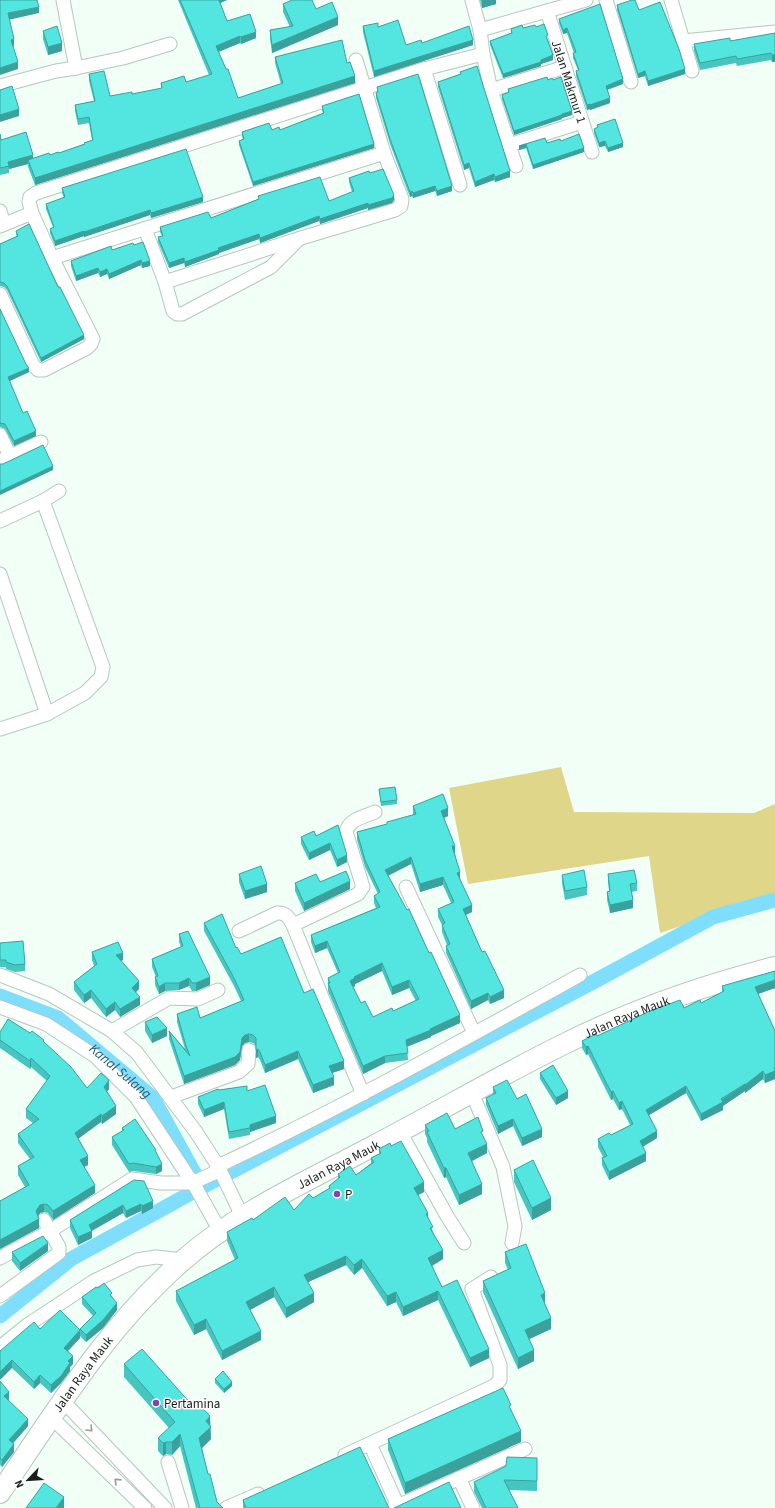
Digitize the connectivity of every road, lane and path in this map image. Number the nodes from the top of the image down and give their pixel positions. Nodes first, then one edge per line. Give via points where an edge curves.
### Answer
1 (63, 0) edge
2 (472, 0) edge
3 (586, 0) edge
4 (606, 0) edge
5 (671, 0) edge
6 (547, 11) junction
7 (480, 30) junction
8 (775, 32) edge
9 (683, 41) junction
10 (170, 44) dead end
11 (482, 54) junction
12 (356, 60) dead end
13 (565, 67) junction
14 (76, 68) junction
15 (424, 69) junction
16 (692, 71) dead end
17 (631, 82) dead end
18 (0, 86) edge
19 (365, 88) junction
20 (491, 90) junction
21 (582, 122) junction
22 (509, 145) junction
23 (592, 152) dead end
24 (384, 154) junction
25 (516, 166) dead end
26 (460, 185) dead end
27 (0, 211) edge
28 (32, 213) junction
29 (2, 225) edge
30 (145, 229) junction
31 (301, 238) junction
32 (52, 258) junction
33 (165, 282) junction
34 (0, 294) edge
35 (0, 435) edge
36 (40, 442) dead end
37 (5, 458) edge
38 (59, 491) dead end
39 (43, 501) junction
40 (0, 521) edge
41 (0, 574) edge
42 (47, 714) junction
43 (0, 729) edge
44 (375, 812) dead end
45 (406, 887) dead end
46 (293, 925) junction
47 (239, 931) dead end
48 (775, 967) edge
49 (0, 975) edge
50 (580, 975) dead end
51 (218, 990) dead end
52 (0, 1007) edge
53 (112, 1031) junction
54 (474, 1033) junction
55 (249, 1050) dead end
56 (472, 1093) junction
57 (363, 1094) junction
58 (171, 1097) junction
59 (400, 1132) junction
60 (218, 1171) junction
61 (195, 1184) junction
62 (239, 1212) junction
63 (216, 1224) junction
64 (47, 1225) junction
65 (464, 1243) dead end
66 (512, 1243) dead end
67 (0, 1258) edge
68 (183, 1260) junction
69 (491, 1276) edge
70 (0, 1296) edge
71 (0, 1347) edge
72 (63, 1401) junction
73 (52, 1418) junction
74 (370, 1444) junction
75 (525, 1449) dead end
76 (334, 1460) edge
77 (168, 1462) dead end
78 (460, 1478) junction
79 (269, 1489) edge
80 (0, 1493) edge
81 (395, 1507) edge
82 (145, 1508) edge
83 (165, 1508) edge
84 (182, 1508) edge
85 (226, 1508) edge
86 (474, 1508) edge

1 - 14 street
2 - 7 street
3 - 6 street
4 - 17 street
5 - 9 street
6 - 7 street
6 - 13 street, Jalan Makmur 1
7 - 11 street
8 - 9 street
9 - 16 street
10 - 14 street
11 - 15 street
11 - 20 street
12 - 19 street
13 - 20 street
13 - 21 street, Jalan Makmur 1
14 - 18 street via 56,70
15 - 19 street
15 - 26 street
19 - 24 street
19 - 28 street via 36,193 30,197 29,202
20 - 22 street
21 - 22 street
21 - 23 street, Jalan Makmur 1
22 - 25 street
24 - 30 street
24 - 31 street via 402,199 400,206 395,210
27 - 29 street
28 - 29 street
28 - 32 street
30 - 32 street
30 - 33 street
31 - 33 street
31 - 33 street via 272,266 182,314 177,314 173,310
32 - 34 street via 93,339 87,348 44,370 38,370 33,365
35 - 37 street
36 - 37 street
38 - 39 street
39 - 40 street
39 - 42 street via 103,667 102,677 85,693
41 - 42 street
42 - 43 street
44 - 46 street via 352,822 346,832 362,884 361,891
45 - 54 street
46 - 47 street via 288,916 277,913
46 - 57 street
48 - 56 main road, Jalan Raya Mauk via 724,980 628,1015 559,1046
49 - 53 street via 49,994
50 - 54 street
51 - 53 street via 198,999 169,998
52 - 61 street via 46,1024 95,1056 136,1097
53 - 58 street via 137,1053
54 - 57 street
55 - 58 street via 248,1064 239,1072
56 - 59 main road, Jalan Raya Mauk
56 - 66 street via 503,1167 514,1226
57 - 60 street
58 - 60 street via 196,1132
59 - 62 main road, Jalan Raya Mauk
59 - 65 street
60 - 61 street
60 - 62 street
61 - 63 street
61 - 64 street via 132,1179
62 - 63 main road, Jalan Raya Mauk
63 - 68 main road, Jalan Raya Mauk
64 - 67 street
64 - 70 street via 59,1247 57,1255
68 - 71 street via 156,1257 137,1260 94,1281 26,1326
68 - 72 main road, Jalan Raya Mauk via 136,1306 87,1366
69 - 74 street via 472,1289 500,1365 500,1380 494,1386
72 - 73 main road, Jalan Raya Mauk
72 -> 83 street
73 - 80 main road, Jalan Raya Mauk
82 -> 73 street
74 - 76 street
74 - 81 street
75 - 78 street
77 - 84 street
78 - 81 street
78 - 86 street
79 - 85 street

